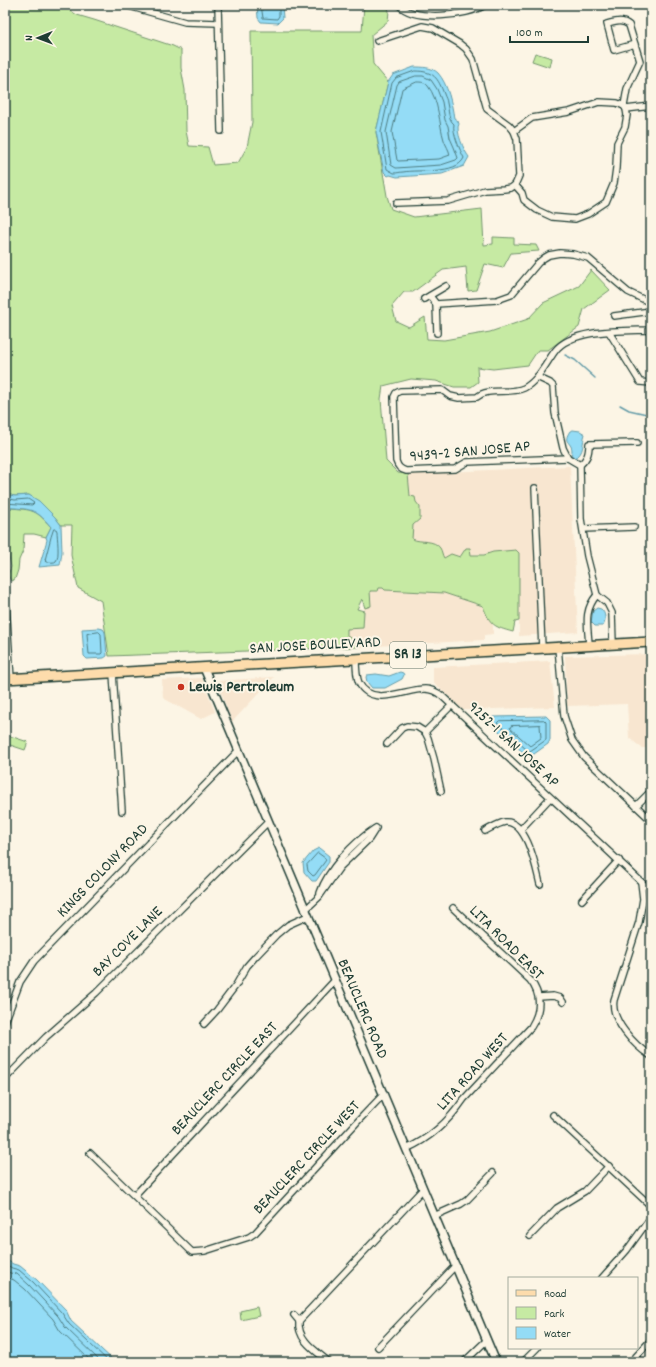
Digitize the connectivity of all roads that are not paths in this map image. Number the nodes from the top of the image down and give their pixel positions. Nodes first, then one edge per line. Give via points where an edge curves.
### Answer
1 (125, 5) edge
2 (150, 5) edge
3 (218, 5) edge
4 (399, 5) edge
5 (485, 5) edge
6 (148, 12) junction
7 (424, 15) junction
8 (218, 23) junction
9 (422, 26) junction
10 (377, 41) dead end
11 (635, 44) junction
12 (651, 106) edge
13 (625, 107) junction
14 (221, 131) dead end
15 (514, 131) junction
16 (515, 185) junction
17 (396, 203) dead end
18 (446, 286) dead end
19 (430, 296) junction
20 (424, 299) dead end
21 (651, 303) edge
22 (436, 304) junction
23 (651, 311) edge
24 (614, 316) dead end
25 (651, 330) edge
26 (609, 332) junction
27 (436, 333) dead end
28 (537, 377) junction
29 (651, 382) edge
30 (637, 443) dead end
31 (568, 458) junction
32 (580, 465) junction
33 (535, 488) dead end
34 (634, 526) dead end
35 (583, 528) junction
36 (5, 588) edge
37 (596, 595) junction
38 (651, 642) edge
39 (613, 644) junction
40 (589, 645) junction
41 (558, 647) junction
42 (542, 648) junction
43 (7, 657) edge
44 (356, 658) junction
45 (204, 668) junction
46 (113, 673) junction
47 (8, 679) edge
48 (452, 705) junction
49 (424, 732) junction
50 (387, 744) dead end
51 (238, 750) junction
52 (441, 791) dead end
53 (651, 791) edge
54 (550, 798) junction
55 (636, 806) junction
56 (122, 810) dead end
57 (651, 820) edge
58 (268, 822) junction
59 (521, 829) junction
60 (485, 831) dead end
61 (346, 858) junction
62 (619, 860) junction
63 (642, 882) junction
64 (540, 884) dead end
65 (651, 891) edge
66 (582, 900) dead end
67 (453, 908) dead end
68 (306, 913) junction
69 (335, 980) junction
70 (539, 997) junction
71 (562, 1002) dead end
72 (5, 1022) edge
73 (204, 1024) dead end
74 (651, 1056) edge
75 (5, 1079) edge
76 (383, 1095) junction
77 (553, 1115) dead end
78 (406, 1149) junction
79 (90, 1153) dead end
80 (609, 1166) junction
81 (492, 1173) dead end
82 (423, 1189) junction
83 (135, 1195) junction
84 (651, 1206) edge
85 (434, 1216) junction
86 (651, 1217) edge
87 (530, 1236) dead end
88 (456, 1265) junction
89 (603, 1277) edge
90 (294, 1315) dead end
91 (299, 1321) junction
92 (487, 1340) junction
93 (651, 1340) edge
94 (378, 1347) dead end
95 (536, 1349) edge
96 (329, 1362) edge
97 (464, 1362) edge
98 (496, 1362) edge
99 (523, 1362) edge
100 (631, 1362) edge

1 - 6 street
2 - 6 street
3 - 8 street
4 - 7 street via 408,11
5 - 7 street via 468,12
6 - 8 street via 185,22
7 - 9 street
8 - 14 street
9 - 10 street
9 - 15 street via 433,28 466,49 476,66 487,109
11 - 11 street via 629,24 620,21 606,24 614,50
11 - 13 street via 640,61 627,89
12 - 13 street
13 - 15 street via 599,102 569,112 532,118
13 - 16 street via 627,115 625,127 617,143 614,183 606,202 575,219 552,217 524,200
15 - 16 street via 518,139 519,176
16 - 17 street via 504,190 485,190 448,201
18 - 19 street
19 - 20 street
19 - 22 street
21 - 22 street via 628,292 588,258 560,253 549,255 538,263 511,295 498,300
22 - 27 street
23 - 24 street
25 - 26 street, 9439-2 SAN JOSE AP
26 - 28 street, 9439-2 SAN JOSE AP via 573,338 561,344
26 - 29 street via 640,382
28 - 31 street via 553,386 557,427
28 - 31 street, 9439-2 SAN JOSE AP via 520,390 482,393 477,397 459,398 450,396 442,390 396,393 393,402 397,466 406,471 455,469 467,462
30 - 32 street via 589,444 588,455
31 - 32 street
32 - 35 street
33 - 42 street
34 - 35 street
35 - 37 street
36 - 43 street
37 - 39 street via 607,603 612,613
37 - 40 street via 587,614
38 - 39 main road, SAN JOSE BOULEVARD / SR 13
39 - 40 main road, SAN JOSE BOULEVARD / SR 13
40 - 41 main road, SAN JOSE BOULEVARD / SR 13
41 - 42 main road, SAN JOSE BOULEVARD / SR 13
41 - 55 street via 564,716 572,740 584,757
42 - 44 main road, SAN JOSE BOULEVARD / SR 13
43 - 47 street
44 - 45 main road, SAN JOSE BOULEVARD / SR 13
44 - 48 street, 9252-1 SAN JOSE AP via 359,682 368,693 379,696 431,690
45 - 46 main road, SAN JOSE BOULEVARD / SR 13
45 - 51 street, BEAUCLERC ROAD
46 - 47 main road, SAN JOSE BOULEVARD / SR 13
46 - 56 street
48 - 49 street
48 - 54 street, 9252-1 SAN JOSE AP
49 - 50 street via 417,727 407,726
49 - 52 street via 434,758
51 - 58 street, BEAUCLERC ROAD
51 - 72 street, KINGS COLONY ROAD via 34,961 20,982
53 - 55 street
54 - 59 street
54 - 62 street, 9252-1 SAN JOSE AP
55 - 57 street
58 - 68 street, BEAUCLERC ROAD
58 - 75 street, BAY COVE LANE via 96,993 46,1037
59 - 60 street via 506,822
59 - 64 street
61 - 61 street via 369,839 376,828 366,835
61 - 68 street
62 - 63 street, 9252-1 SAN JOSE AP
62 - 66 street
63 - 65 street, 9252-1 SAN JOSE AP
63 - 74 street via 643,899 639,922 613,1009 615,1017 634,1041
67 - 70 street, LITA ROAD EAST via 530,980
68 - 69 street, BEAUCLERC ROAD
68 - 73 street via 276,935 254,957 236,985
69 - 76 street, BEAUCLERC ROAD
69 - 83 street, BEAUCLERC CIRCLE EAST
70 - 71 street via 553,996 560,998
70 - 78 street, LITA ROAD WEST via 538,1014 531,1027 438,1128 421,1142
76 - 78 street, BEAUCLERC ROAD
76 - 83 street, BEAUCLERC CIRCLE WEST via 255,1233 249,1236 192,1252
77 - 80 street
78 - 82 street, BEAUCLERC ROAD
79 - 83 street
80 - 84 street
80 - 87 street via 585,1191 557,1208
81 - 85 street via 467,1200
82 - 85 street, BEAUCLERC ROAD
82 - 91 street
85 - 88 street, BEAUCLERC ROAD
86 - 89 street
88 - 92 street, BEAUCLERC ROAD
88 - 94 street
90 - 91 street
91 - 96 street via 298,1328 302,1337
92 - 97 street
92 - 98 street, BEAUCLERC ROAD
93 - 100 street
95 - 99 street

